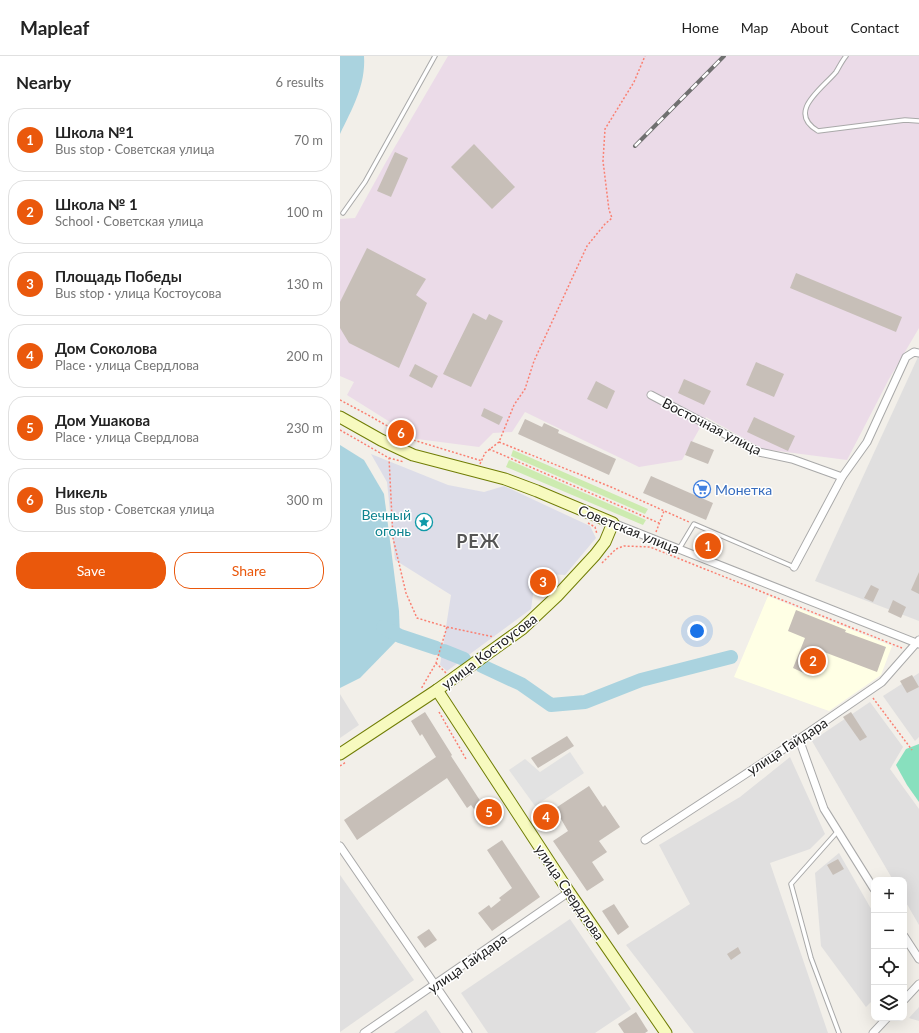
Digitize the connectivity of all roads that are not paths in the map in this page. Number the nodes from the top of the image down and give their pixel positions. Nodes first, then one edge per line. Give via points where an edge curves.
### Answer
1 (435, 56) edge
2 (846, 56) edge
3 (919, 121) edge
4 (342, 213) dead end
5 (919, 353) edge
6 (651, 395) dead end
7 (340, 417) edge
8 (842, 477) junction
9 (613, 523) junction
10 (679, 549) junction
11 (794, 567) joint
12 (918, 642) edge
13 (437, 690) junction
14 (799, 739) junction
15 (343, 758) edge
16 (838, 831) junction
17 (645, 840) dead end
18 (340, 846) edge
19 (871, 884) edge
20 (569, 892) junction
21 (907, 941) edge
22 (919, 959) edge
23 (436, 984) junction
24 (919, 984) edge
25 (907, 997) edge
26 (884, 1021) edge
27 (364, 1033) edge
28 (468, 1033) edge
29 (666, 1033) edge
30 (839, 1033) edge
31 (873, 1033) edge

1 - 4 lane via 365,182
2 - 3 lane via 836,72 808,102 805,111 810,126 818,131 905,120
5 - 8 street via 914,352 906,357 866,442
6 - 8 street, Восточная улица via 759,452
7 - 9 main road, Советская улица via 413,454 505,480
8 - 11 street
9 - 10 street, Советская улица
9 - 13 main road, улица Костоусова via 605,542 557,596 522,629
10 - 11 lane via 694,524
10 - 12 street, Советская улица
12 - 14 street, улица Гайдара via 882,682
13 - 15 main road, улица Костоусова
13 - 20 main road, улица Свердлова
14 - 16 street via 824,809
14 - 17 street, улица Гайдара
16 - 19 street
16 - 30 lane via 791,884 811,958
18 - 23 street
20 - 23 street, улица Гайдара
20 - 29 main road, улица Свердлова
21 - 22 street
23 - 27 street, улица Гайдара
23 - 28 street
24 - 25 street
26 - 31 street

